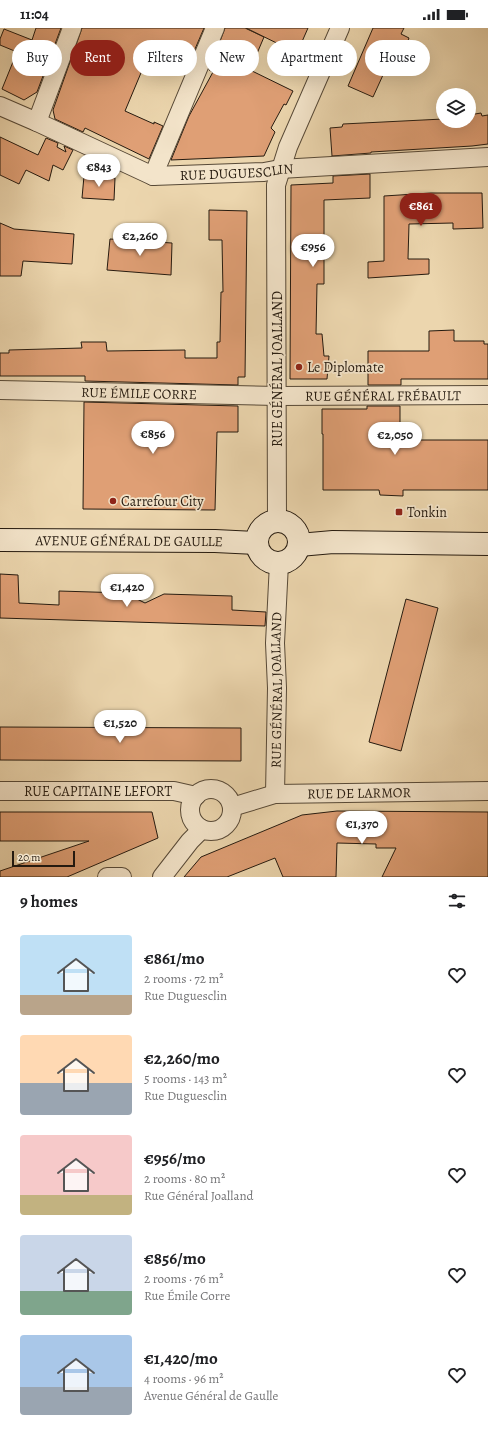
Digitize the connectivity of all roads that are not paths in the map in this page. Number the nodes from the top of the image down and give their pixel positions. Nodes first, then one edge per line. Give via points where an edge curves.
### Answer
1 (72, 28) edge
2 (215, 28) edge
3 (340, 28) edge
4 (0, 106) edge
5 (37, 122) junction
6 (488, 157) edge
7 (280, 169) junction
8 (153, 176) junction
9 (0, 390) edge
10 (488, 395) edge
11 (277, 396) junction
12 (277, 521) junction
13 (0, 540) edge
14 (257, 543) junction
15 (488, 544) edge
16 (299, 545) junction
17 (278, 563) junction
18 (0, 791) edge
19 (488, 791) edge
20 (275, 794) junction
21 (196, 796) junction
22 (232, 807) junction
23 (202, 829) junction
24 (107, 877) edge
25 (122, 877) edge
26 (162, 877) edge

1 - 5 street
2 - 8 street
3 - 7 street, RUE GÉNÉRAL JOALLAND
4 - 5 street, RUE DUGUESCLIN
5 - 8 street, RUE DUGUESCLIN
6 - 7 street, RUE DUGUESCLIN
7 - 8 street, RUE DUGUESCLIN via 264,172
7 - 11 street, RUE GÉNÉRAL JOALLAND via 276,185
9 - 11 street, RUE ÉMILE CORRE
10 - 11 street, RUE GÉNÉRAL FRÉBAULT
11 - 12 street, RUE GÉNÉRAL JOALLAND
12 - 14 main road via 271,522 261,531
12 - 16 main road via 294,528
13 - 14 main road, AVENUE GÉNÉRAL DE GAULLE
14 - 17 main road via 258,550 266,560
15 - 16 main road via 333,542
16 - 17 main road via 294,556
17 - 20 street, RUE GÉNÉRAL JOALLAND
18 - 21 street, RUE CAPITAINE LEFORT via 174,791
19 - 20 street, RUE DE LARMOR
20 - 22 street, RUE DE LARMOR
21 - 22 street via 207,789 214,789 226,795
21 - 23 street via 190,808 191,814
22 - 23 street via 230,820 226,825 215,831
23 - 26 street
24 - 25 street

